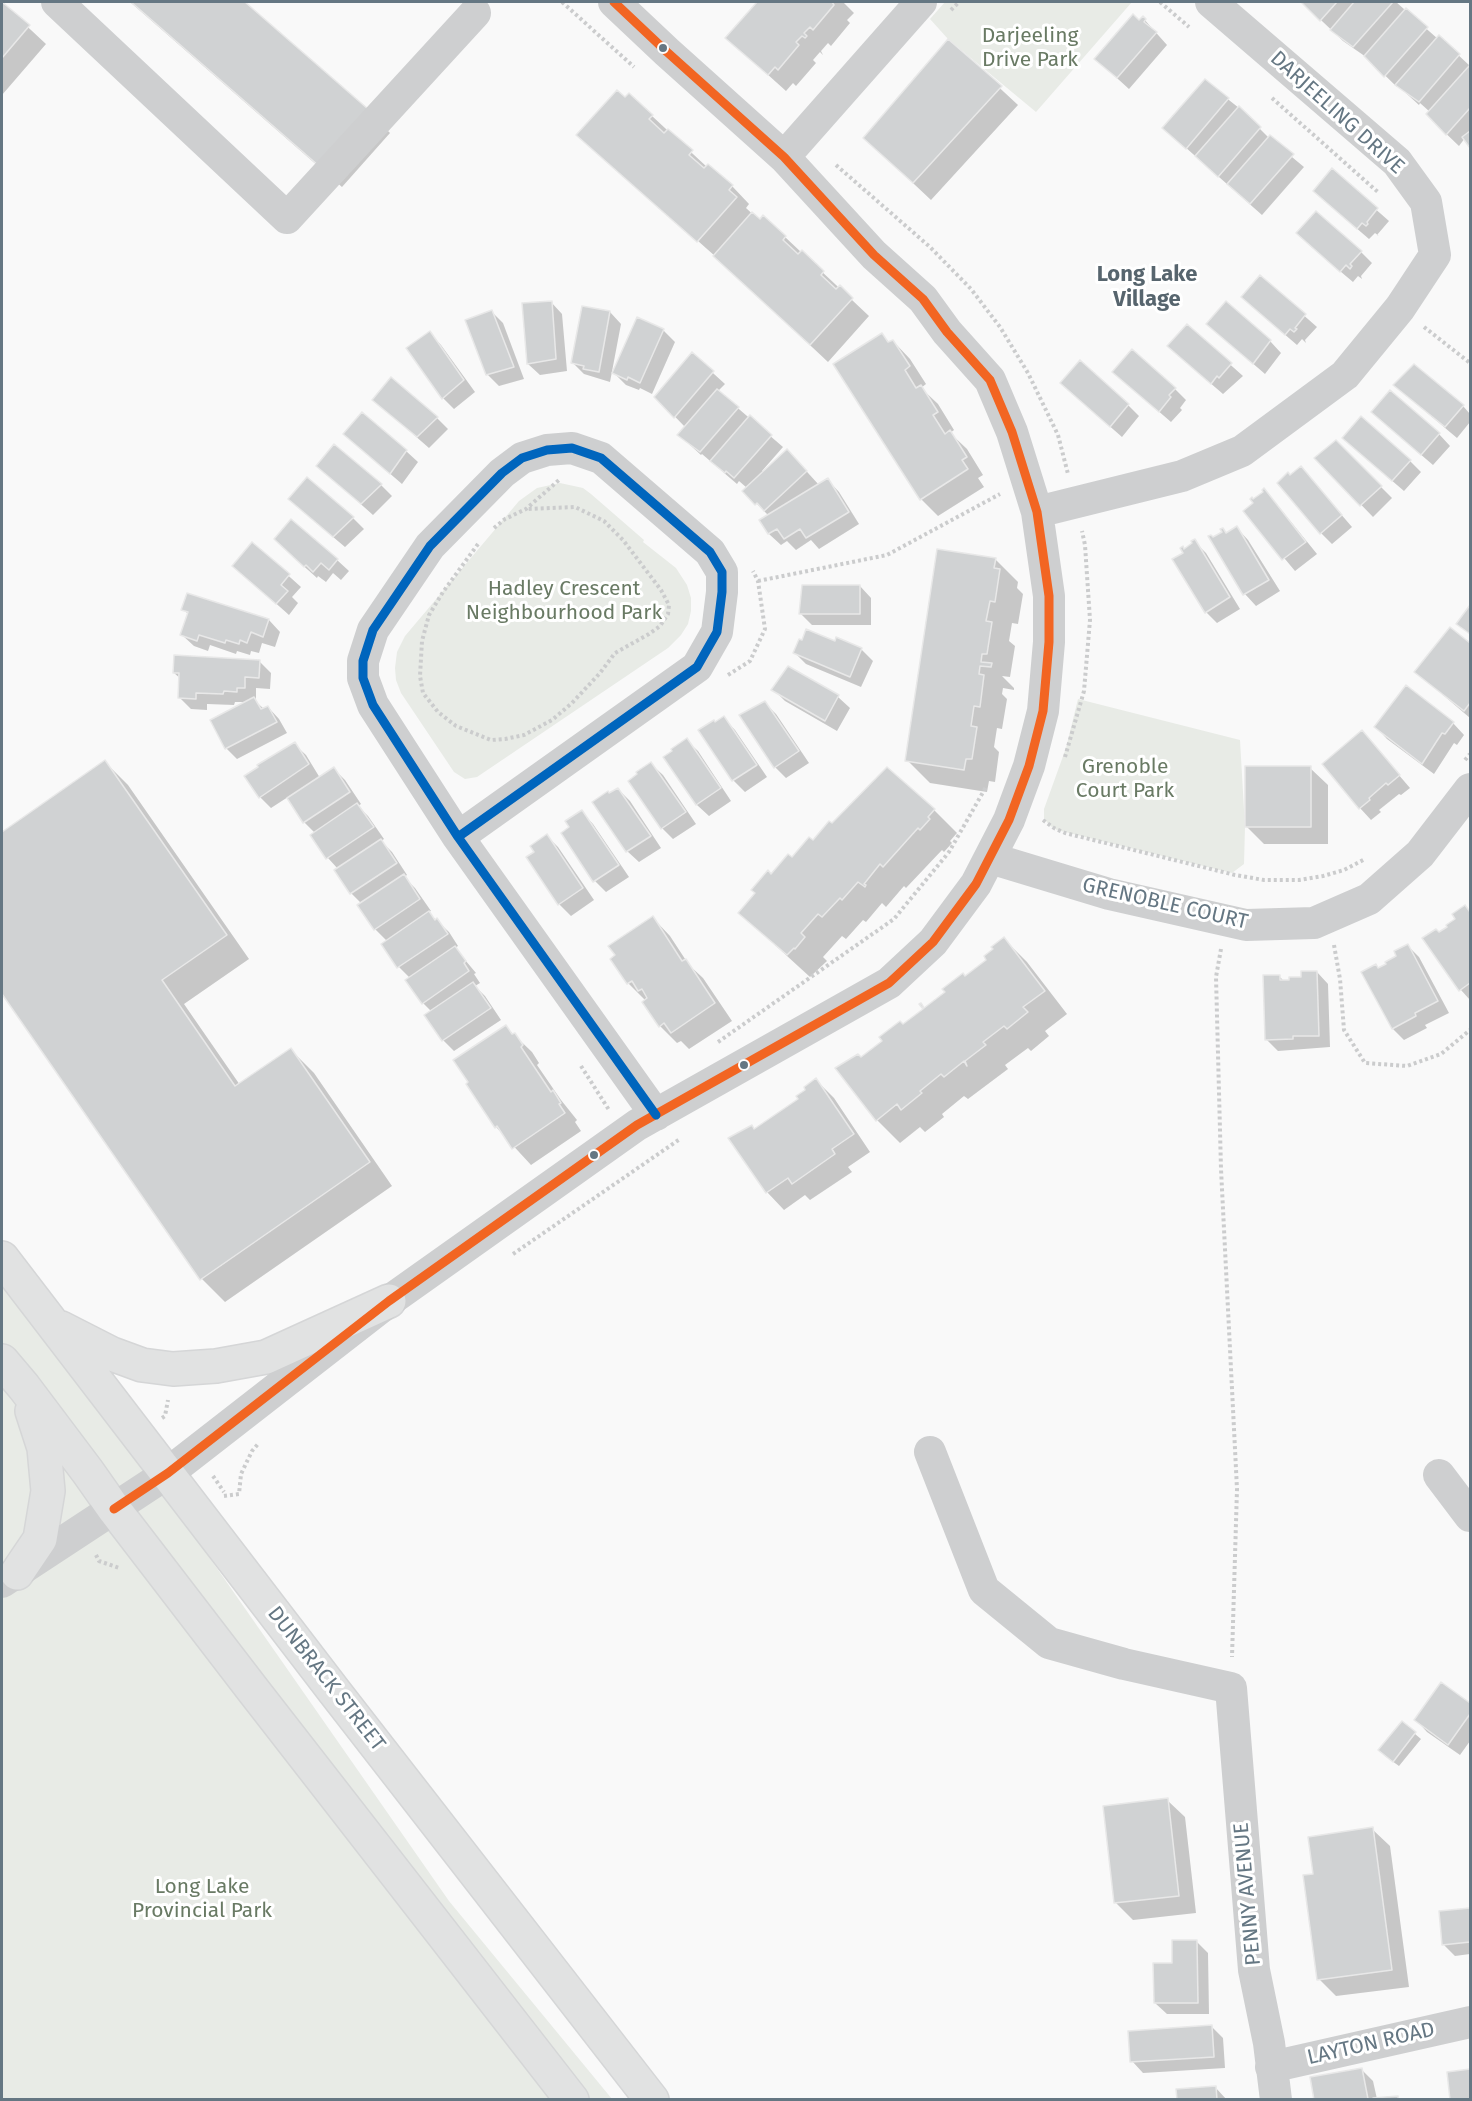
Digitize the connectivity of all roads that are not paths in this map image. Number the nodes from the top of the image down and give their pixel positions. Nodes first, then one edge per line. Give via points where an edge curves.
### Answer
1 (57, 2) edge
2 (614, 2) edge
3 (921, 2) edge
4 (1211, 2) edge
5 (475, 5) edge
6 (790, 151) junction
7 (1037, 512) junction
8 (1467, 776) edge
9 (458, 837) junction
10 (990, 858) junction
11 (656, 1115) junction
12 (2, 1258) edge
13 (389, 1301) junction
14 (51, 1323) junction
15 (2, 1361) edge
16 (24, 1387) junction
17 (930, 1452) dead end
18 (168, 1473) junction
19 (1439, 1476) dead end
20 (114, 1509) junction
21 (1470, 1516) edge
22 (9, 1577) edge
23 (1470, 2022) edge
24 (1271, 2067) junction
25 (572, 2100) edge
26 (652, 2100) edge
27 (1276, 2100) edge

1 - 5 street via 287,218
2 - 6 street via 666,52
3 - 6 street
4 - 7 street, DARJEELING DRIVE via 1397,162 1426,202 1435,255 1400,308 1345,375 1242,451 1182,476
6 - 7 street via 874,255 923,299 990,380 1012,432
7 - 10 street via 1049,596 1042,711 1029,766
8 - 10 street, GRENOBLE COURT via 1420,854 1369,899 1314,923 1246,925 1109,894
9 - 9 street via 373,705 363,678 363,660 373,630 430,546 478,497 522,458 572,448 601,458 710,552 722,572 717,632 697,667
9 - 11 street
10 - 11 street via 976,884 933,942 890,983
11 - 13 street
12 - 14 main road, DUNBRACK STREET
13 - 14 main road via 266,1357 173,1369 142,1365 112,1354
13 - 18 street
14 - 18 main road, DUNBRACK STREET
15 - 16 main road
16 - 20 main road
16 - 22 main road via 44,1448 48,1491 40,1539
17 - 24 street, PENNY AVENUE via 984,1590 1049,1643 1231,1688 1254,1971
18 - 20 street
18 - 26 main road, DUNBRACK STREET
19 - 21 street
20 - 22 street
20 - 25 main road
23 - 24 street, LAYTON ROAD
24 - 27 street, PENNY AVENUE

